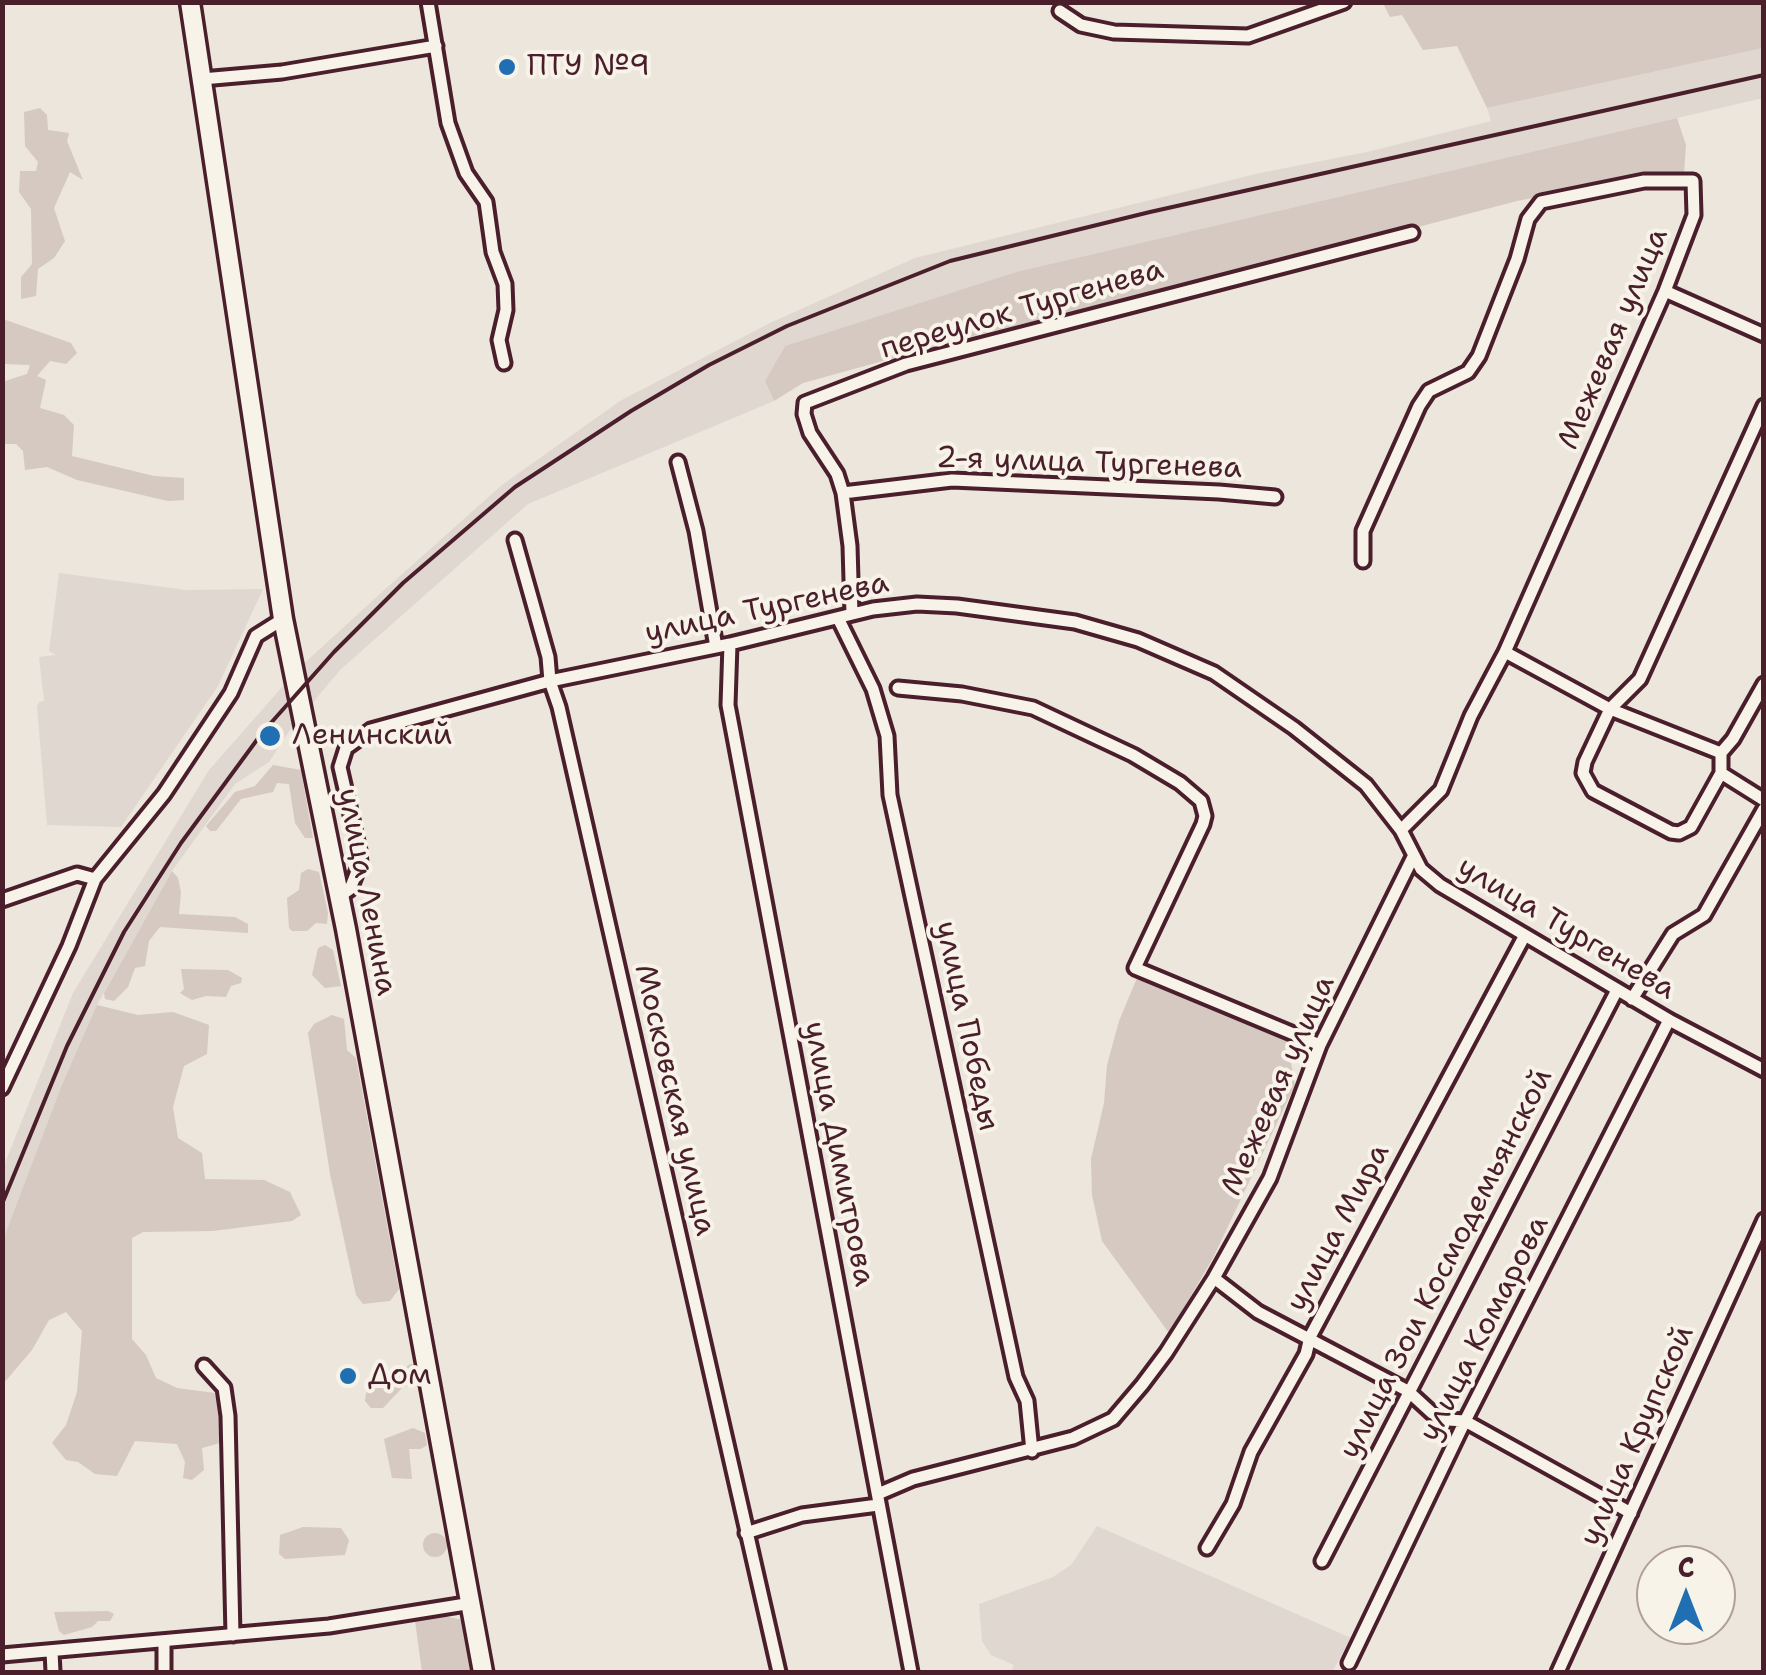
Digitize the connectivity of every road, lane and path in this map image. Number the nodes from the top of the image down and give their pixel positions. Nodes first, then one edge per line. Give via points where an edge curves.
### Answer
1 (190, 2) edge
2 (428, 2) edge
3 (1344, 2) edge
4 (1060, 11) dead end
5 (436, 46) junction
6 (202, 79) junction
7 (1412, 233) dead end
8 (1665, 291) junction
9 (1764, 335) edge
10 (504, 363) dead end
11 (1764, 406) edge
12 (678, 462) dead end
13 (843, 493) junction
14 (1275, 498) dead end
15 (515, 540) dead end
16 (1362, 561) dead end
17 (852, 614) junction
18 (838, 618) junction
19 (282, 619) junction
20 (730, 644) junction
21 (716, 646) junction
22 (1506, 652) junction
23 (550, 681) junction
24 (1764, 684) edge
25 (898, 688) dead end
26 (1610, 709) junction
27 (1721, 753) junction
28 (1722, 773) junction
29 (1764, 800) edge
30 (1764, 809) edge
31 (1401, 830) junction
32 (1413, 857) junction
33 (95, 880) junction
34 (340, 896) junction
35 (2, 900) edge
36 (1525, 935) junction
37 (1617, 990) junction
38 (1632, 998) junction
39 (1669, 1020) junction
40 (1320, 1045) junction
41 (1764, 1070) edge
42 (2, 1088) edge
43 (1764, 1220) edge
44 (1214, 1278) junction
45 (1310, 1336) junction
46 (204, 1366) dead end
47 (1408, 1390) junction
48 (1465, 1421) junction
49 (1032, 1451) junction
50 (878, 1500) junction
51 (1631, 1512) junction
52 (746, 1532) junction
53 (1206, 1548) dead end
54 (1322, 1561) dead end
55 (472, 1604) junction
56 (233, 1634) junction
57 (164, 1641) junction
58 (52, 1651) junction
59 (2, 1655) edge
60 (1349, 1662) dead end
61 (54, 1672) edge
62 (164, 1672) edge
63 (483, 1672) edge
64 (780, 1672) edge
65 (911, 1672) edge
66 (1558, 1672) edge

1 - 6 main road, улица Ленина
2 - 5 street
3 - 4 street via 1248,36 1114,32
5 - 6 street
5 - 10 street via 448,124 466,173 486,202 505,284 499,340
6 - 19 main road, улица Ленина
7 - 13 street, переулок Тургенева via 906,364 805,403 810,433
8 - 9 street
8 - 16 street, Межевая улица via 1694,215 1693,181 1644,181 1541,202 1528,219 1479,356 1468,372 1429,391 1419,406 1364,531
8 - 22 street, Межевая улица
11 - 26 street via 1640,679
12 - 21 street
13 - 14 street, 2-я улица Тургенева via 952,480
13 - 17 street, переулок Тургенева
15 - 23 street, Московская улица
17 - 18 street, улица Тургенева
17 - 31 street, улица Тургенева via 957,606 1075,622 1138,640 1214,673 1294,728 1366,785
18 - 20 street, улица Тургенева
18 - 49 street, улица Победы via 873,689 887,736 890,796 1016,1377 1027,1402
19 - 33 street via 256,636 231,693 164,794
19 - 34 main road, улица Ленина
20 - 21 street, улица Тургенева
20 - 50 street, улица Димитрова via 728,705
21 - 23 street, улица Тургенева
22 - 26 street
22 - 31 street, Межевая улица via 1470,716 1441,790
23 - 34 street, улица Тургенева via 371,730 346,748 340,767 360,864
23 - 52 street, Московская улица
24 - 27 street
25 - 40 street via 1034,708 1180,783 1201,801 1204,824 1134,968
26 - 27 street
26 - 28 street via 1585,762 1593,791 1680,832 1690,827
27 - 28 street
28 - 29 street
30 - 38 street via 1704,915 1674,934
31 - 32 street, улица Тургенева
32 - 36 street, улица Тургенева via 1440,885
32 - 40 street, Межевая улица
33 - 35 street via 77,874
33 - 42 street
34 - 55 main road, улица Ленина
36 - 37 street, улица Тургенева
36 - 45 street, улица Мира
37 - 38 street, улица Тургенева
37 - 47 street, улица Зои Космодемьянской
38 - 39 street, улица Тургенева
39 - 41 street, улица Тургенева
39 - 48 street, улица Комарова
40 - 44 street, Межевая улица via 1270,1178
43 - 51 street, улица Крупской
44 - 45 street via 1258,1312
44 - 49 street, Межевая улица via 1166,1353 1112,1419
45 - 47 street
45 - 53 street, улица Мира via 1251,1452 1234,1504
46 - 56 street via 224,1388 228,1416
47 - 48 street via 1432,1413
47 - 54 street, улица Зои Космодемьянской
48 - 51 street
48 - 60 street, улица Комарова
49 - 50 street, Межевая улица via 913,1480
50 - 52 street, Межевая улица
50 - 65 street, улица Димитрова
51 - 66 street, улица Крупской
52 - 64 street, Московская улица
55 - 56 street
55 - 63 main road, улица Ленина
56 - 57 street
57 - 58 street
57 - 62 street
58 - 59 street
58 - 61 street

